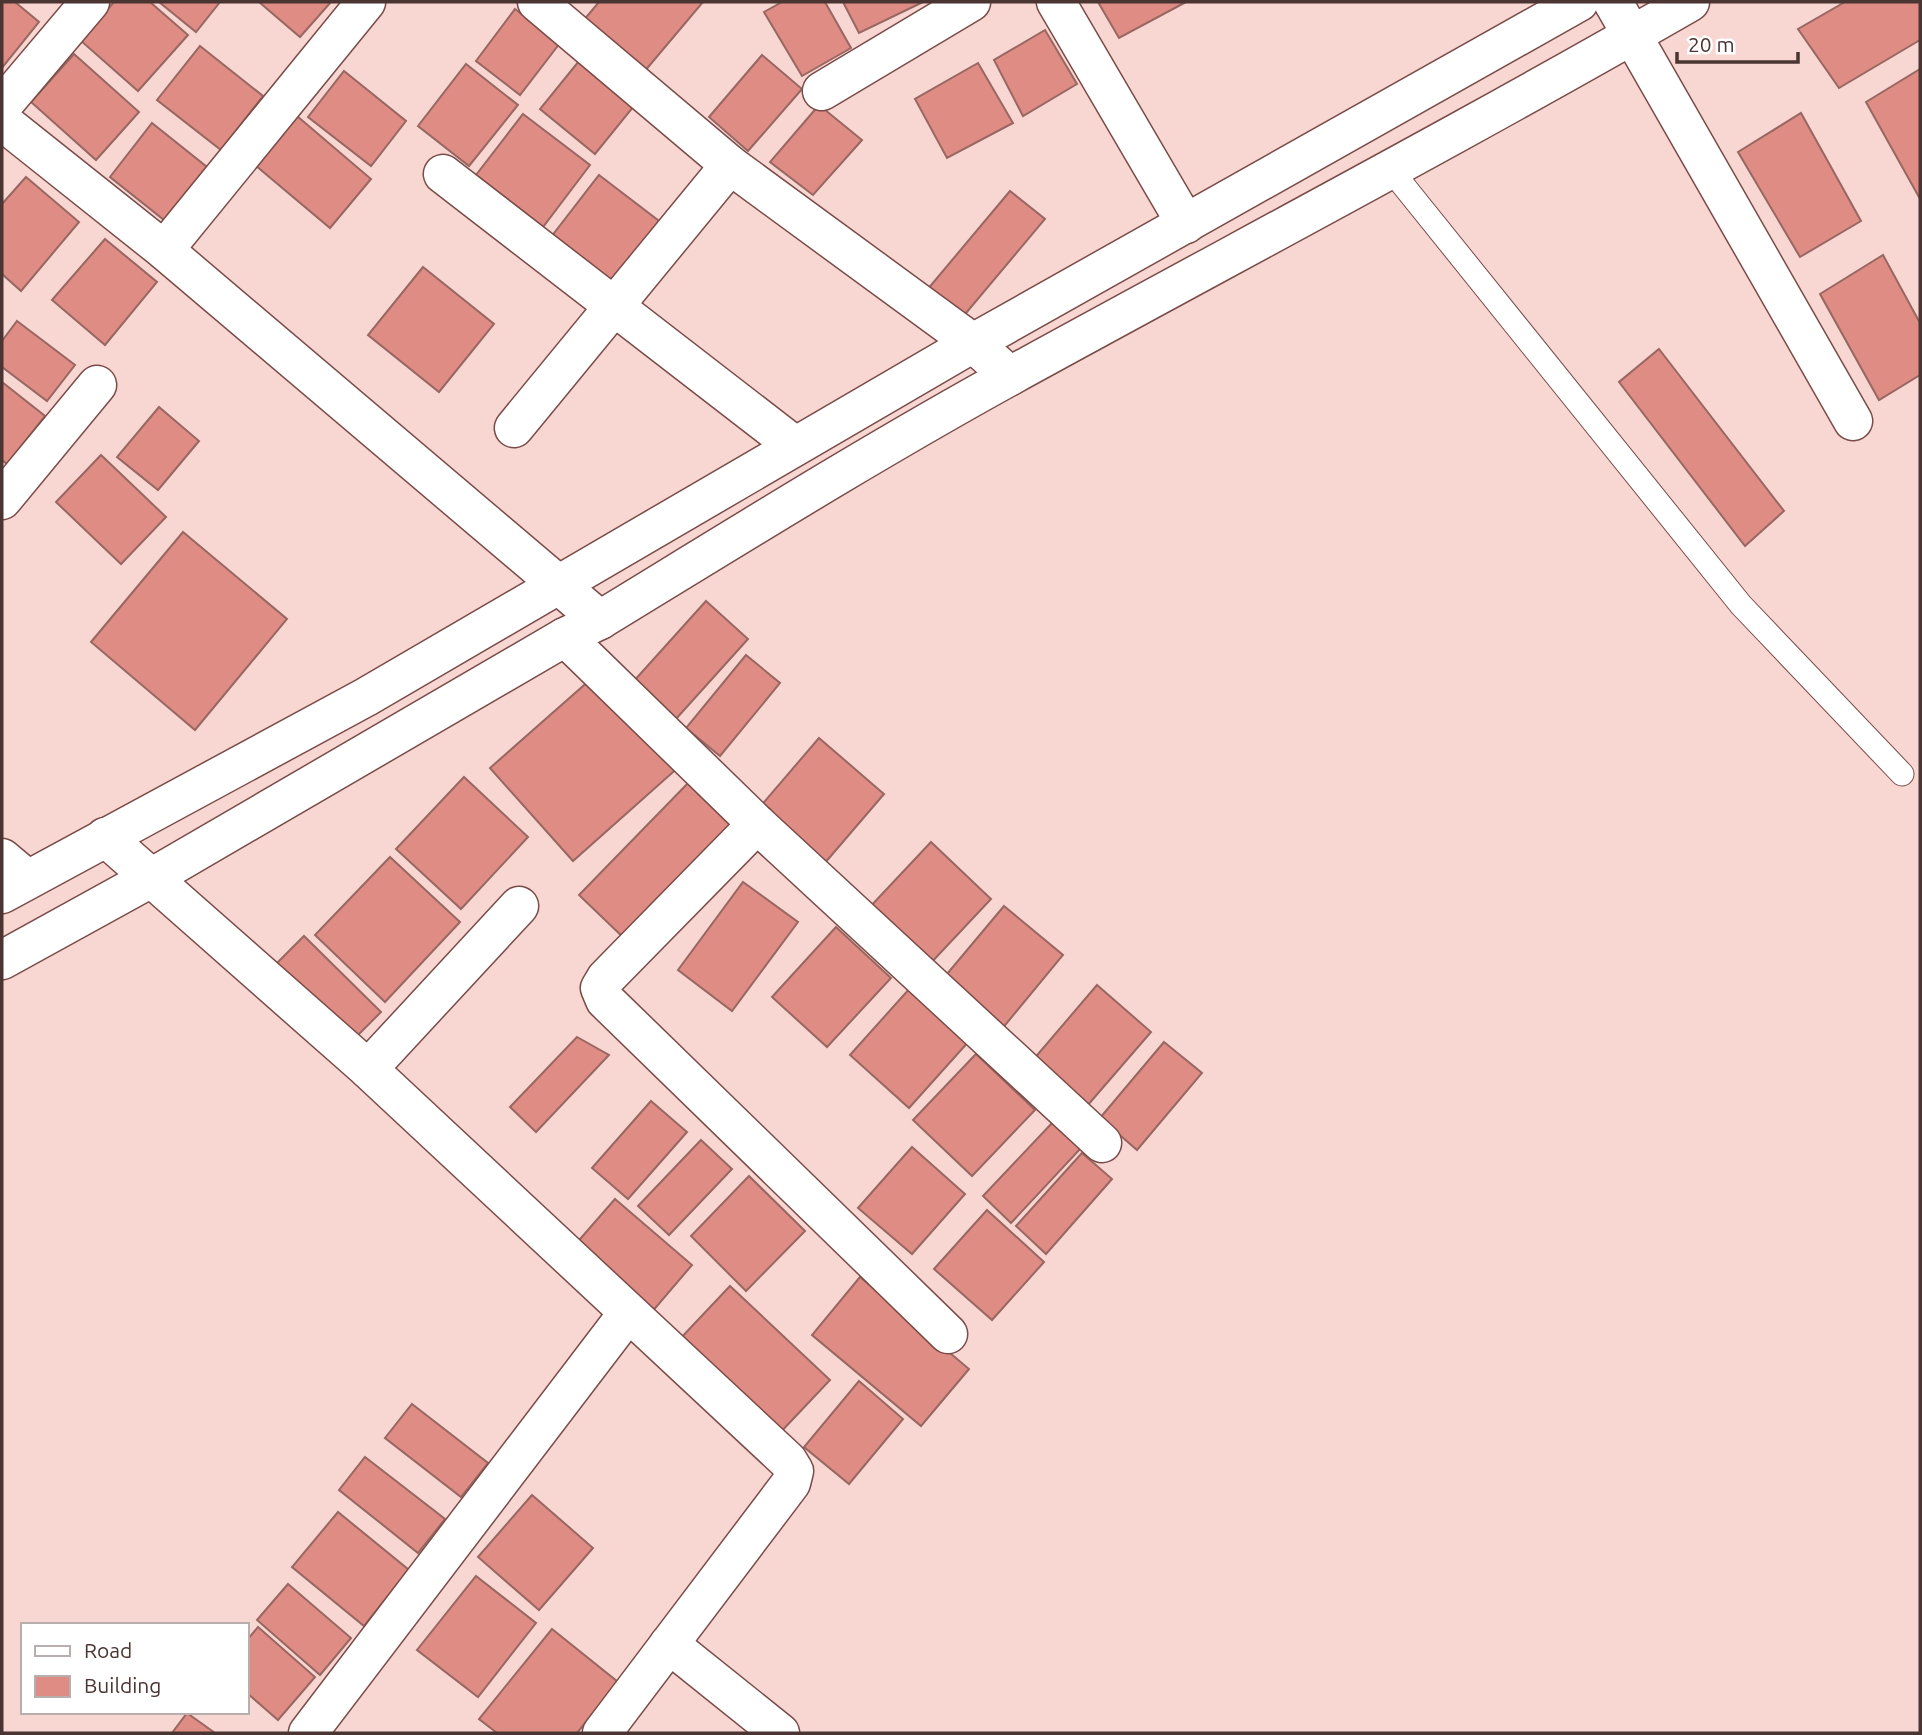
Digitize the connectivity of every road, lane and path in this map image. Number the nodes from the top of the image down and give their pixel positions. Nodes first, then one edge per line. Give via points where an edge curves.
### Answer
1 (90, 2) edge
2 (366, 2) edge
3 (537, 2) edge
4 (971, 2) edge
5 (1056, 2) edge
6 (1579, 2) edge
7 (1613, 2) edge
8 (1690, 2) edge
9 (1631, 36) junction
10 (822, 91) dead end
11 (2, 106) edge
12 (2, 121) edge
13 (730, 165) junction
14 (1391, 170) junction
15 (443, 174) dead end
16 (1186, 224) junction
17 (164, 250) junction
18 (613, 308) junction
19 (973, 343) junction
20 (1010, 376) junction
21 (97, 385) dead end
22 (1853, 421) dead end
23 (514, 428) dead end
24 (795, 446) junction
25 (2, 500) edge
26 (558, 585) junction
27 (600, 620) junction
28 (565, 637) junction
29 (1902, 774) dead end
30 (757, 824) junction
31 (105, 837) junction
32 (10, 877) edge
33 (151, 878) junction
34 (519, 906) dead end
35 (2, 960) edge
36 (368, 1069) junction
37 (1102, 1143) dead end
38 (628, 1313) junction
39 (948, 1334) dead end
40 (669, 1644) junction
41 (308, 1733) edge
42 (602, 1733) edge
43 (780, 1733) edge

1 - 11 street
2 - 17 street
3 - 13 street
4 - 10 street
5 - 16 street
6 - 16 street
7 - 9 street
8 - 9 street
9 - 14 street
9 - 22 street
12 - 17 street
13 - 18 street
13 - 19 street
14 - 20 street
14 - 29 lane via 1741,605
15 - 18 street
16 - 19 street
17 - 26 street
18 - 23 street
18 - 24 street
19 - 20 street
19 - 24 street
20 - 27 street
21 - 25 street
24 - 26 street
26 - 27 street
26 - 31 street via 366,696
27 - 28 street
28 - 30 street
28 - 33 street
30 - 37 street
30 - 39 street via 600,988 605,1000
31 - 32 street
31 - 33 street
33 - 35 street
33 - 36 street
34 - 36 street
36 - 38 street
38 - 40 street via 794,1471 791,1483
38 - 41 street
40 - 42 street
40 - 43 street

